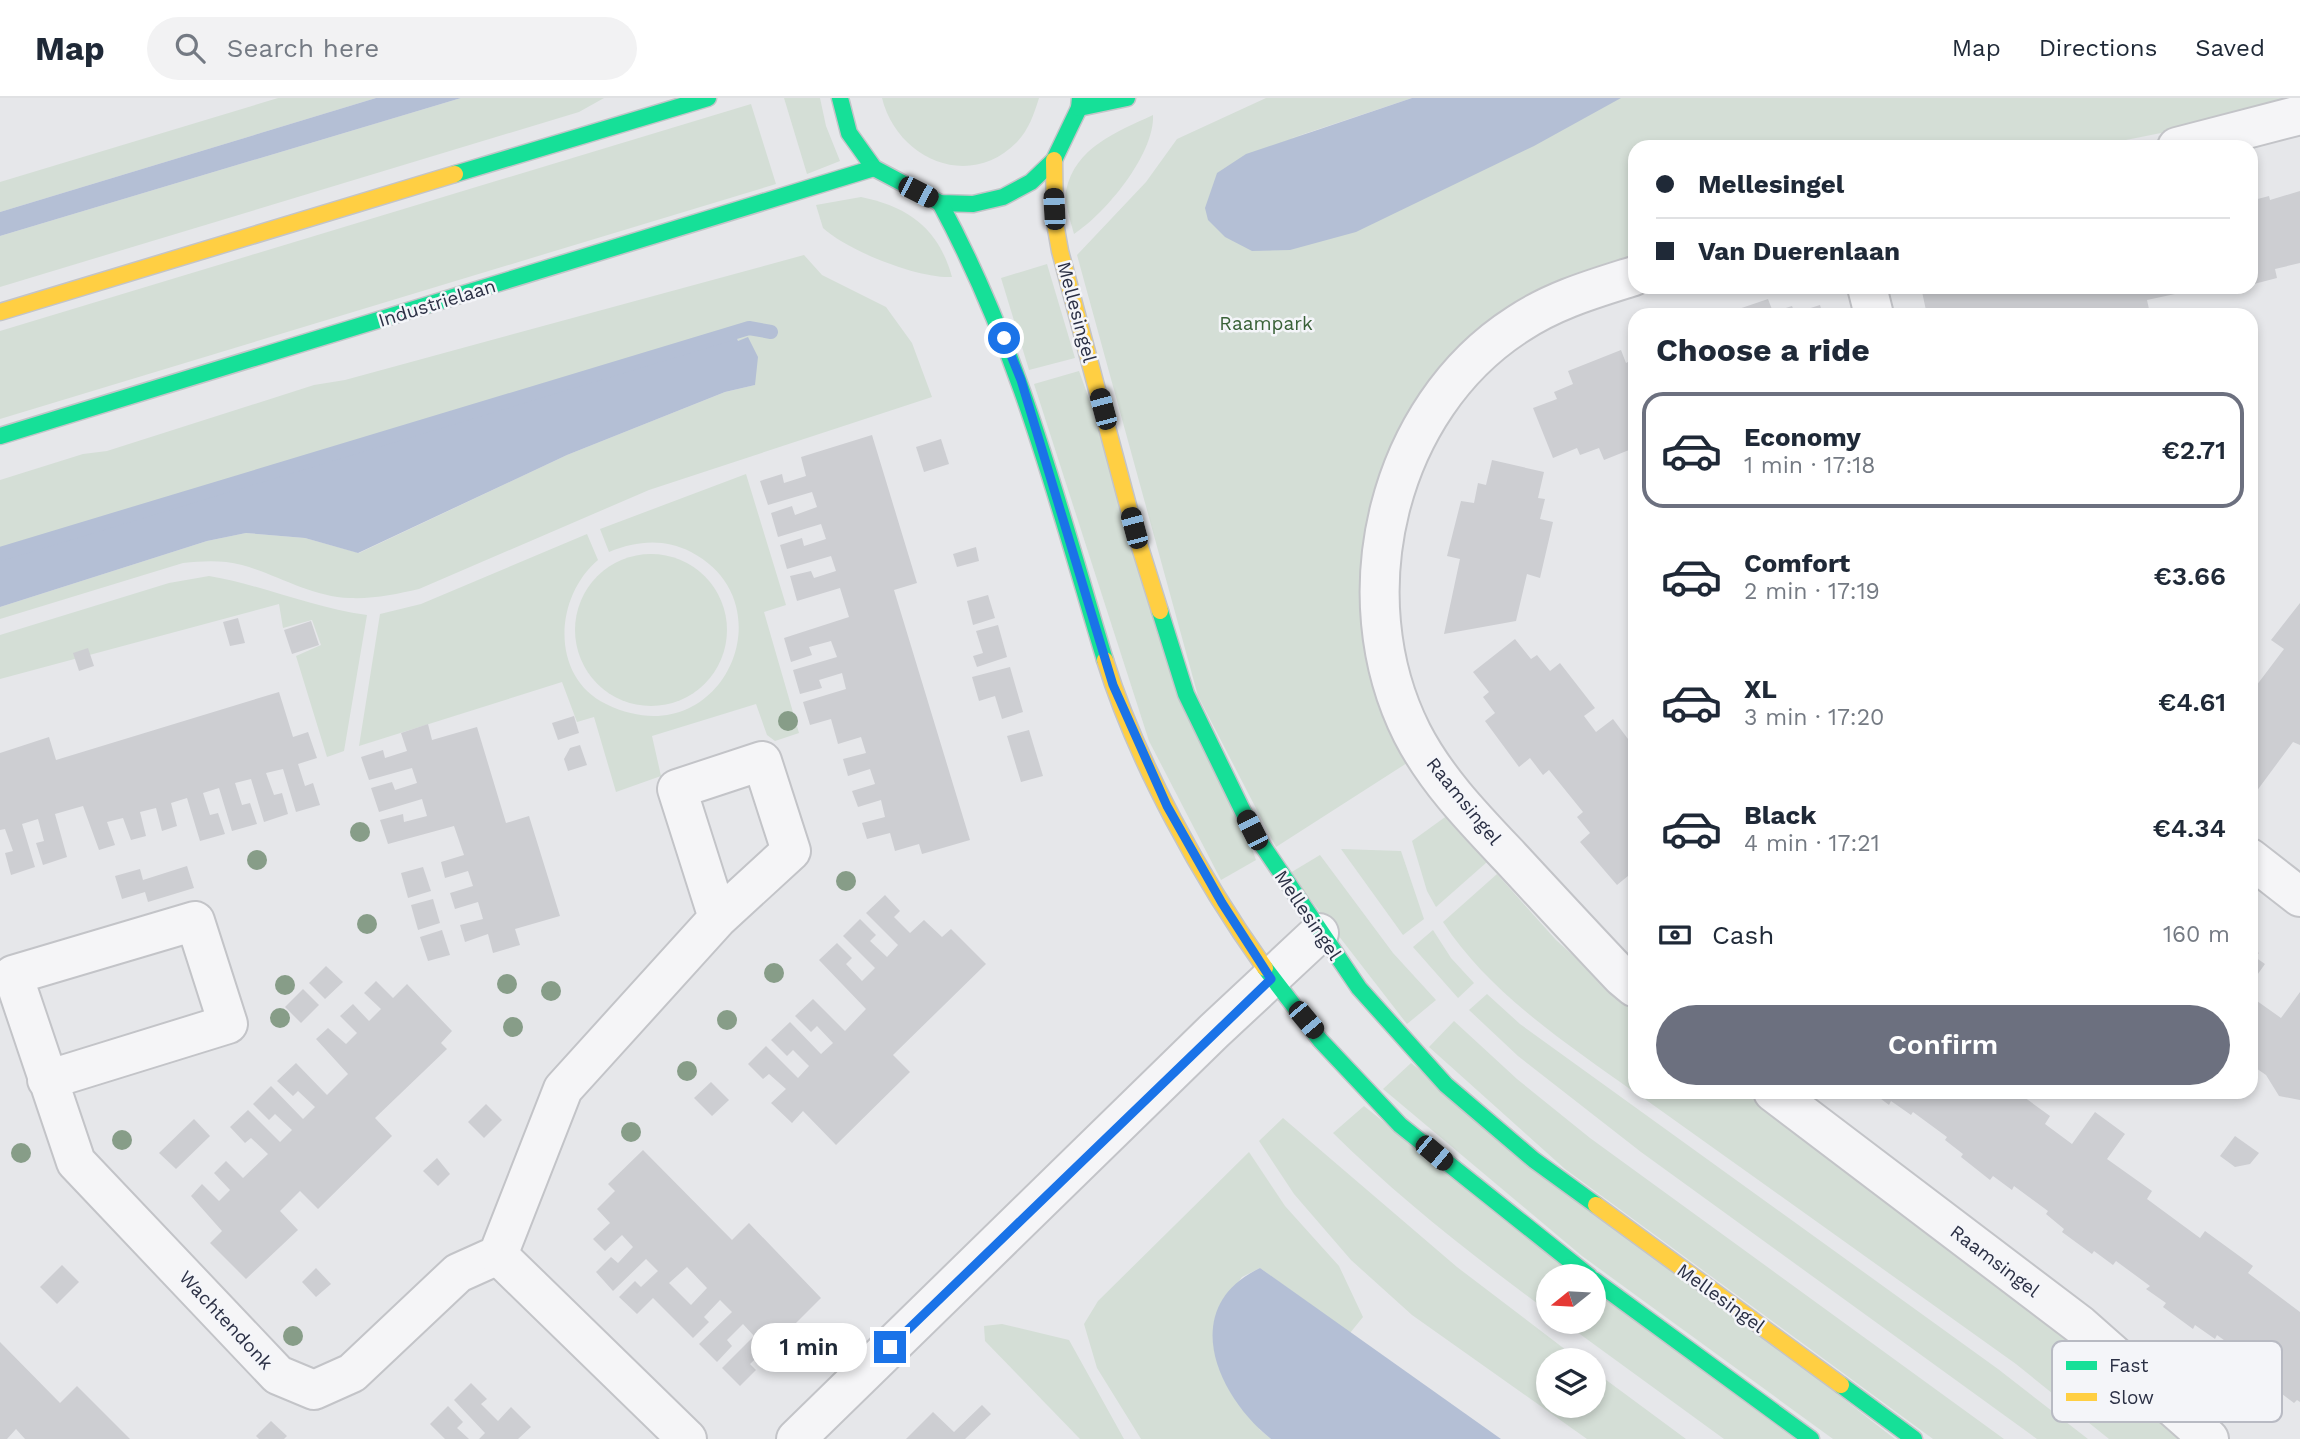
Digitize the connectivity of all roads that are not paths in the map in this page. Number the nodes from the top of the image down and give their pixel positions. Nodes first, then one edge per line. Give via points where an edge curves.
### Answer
1 (708, 98) edge
2 (840, 98) edge
3 (1127, 98) edge
4 (1079, 103) edge
5 (2300, 114) edge
6 (2203, 140) edge
7 (1054, 160) junction
8 (874, 168) junction
9 (940, 203) junction
10 (1628, 278) edge
11 (0, 312) edge
12 (0, 436) edge
13 (2258, 863) edge
14 (2297, 888) edge
15 (718, 918) dead end
16 (1319, 933) junction
17 (1271, 979) junction
18 (1628, 982) edge
19 (47, 1080) junction
20 (1782, 1099) edge
21 (498, 1255) junction
22 (1573, 1264) edge
23 (1606, 1289) edge
24 (2098, 1341) edge
25 (2190, 1422) edge
26 (687, 1439) edge
27 (796, 1439) edge
28 (1811, 1439) edge
29 (1914, 1439) edge
30 (2209, 1439) edge

1 - 11 street
2 - 8 street via 849,133
3 - 4 street
4 - 7 street
5 - 6 street
7 - 9 street via 1031,182 1003,197 973,204
7 - 16 street, Mellesingel via 1060,251 1134,528 1186,694 1252,830
8 - 9 street
8 - 12 street, Industrielaan
9 - 17 street via 980,274 1021,380 1113,685 1167,806
10 - 18 street, Raamsingel via 1554,302 1498,339 1449,388 1424,424 1389,508 1379,599 1395,690 1435,772
13 - 14 street
15 - 21 street via 563,1089
16 - 17 street
16 - 29 street, Mellesingel via 1359,988 1446,1086 1534,1160
17 - 22 street via 1395,1121
17 - 27 street
19 - 19 street, Wachtendonk via 13,975 195,921 228,1024
19 - 21 street, Wachtendonk via 76,1162 278,1376 314,1390 352,1373 458,1273
20 - 24 street, Raamsingel
21 - 26 street
23 - 28 street
25 - 30 street, Raamsingel

